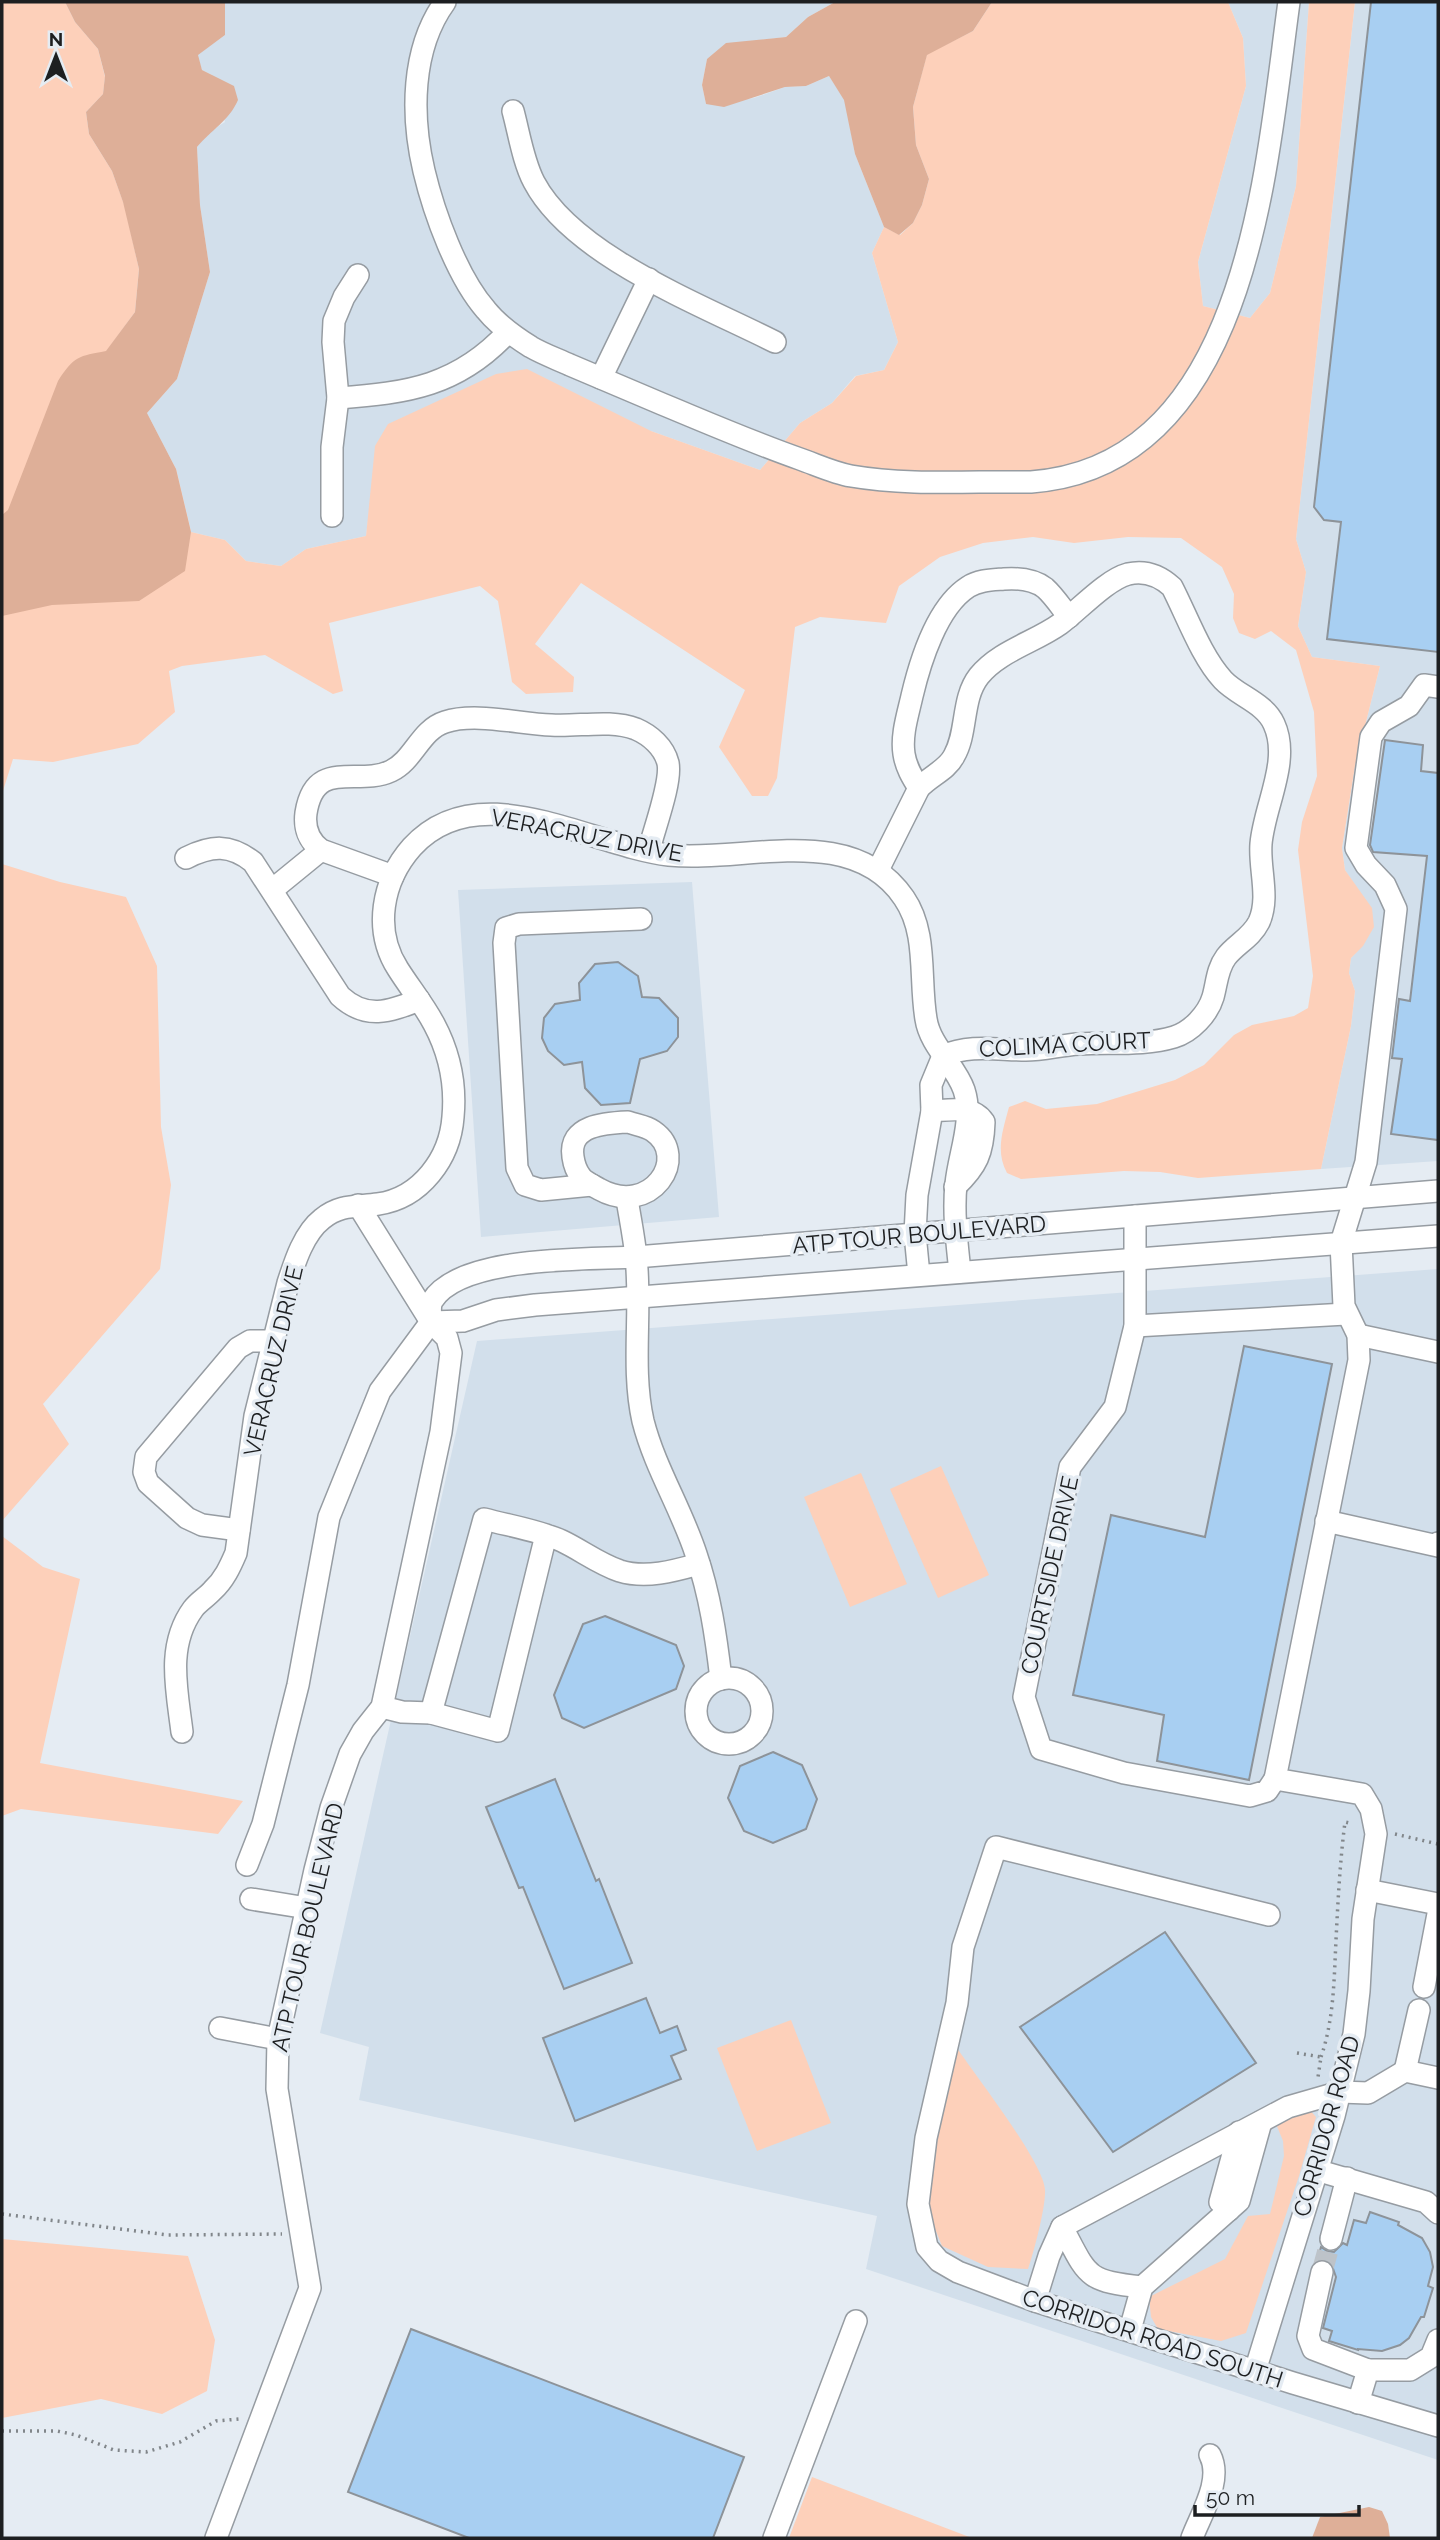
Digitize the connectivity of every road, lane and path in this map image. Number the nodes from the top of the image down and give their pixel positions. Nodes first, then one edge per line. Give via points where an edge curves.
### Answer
1 (445, 2) edge
2 (1289, 2) edge
3 (513, 111) dead end
4 (358, 275) dead end
5 (649, 279) junction
6 (508, 332) junction
7 (775, 342) dead end
8 (601, 378) junction
9 (338, 398) junction
10 (332, 516) dead end
11 (1069, 617) junction
12 (1438, 687) edge
13 (919, 788) junction
14 (321, 850) junction
15 (649, 850) junction
16 (186, 858) dead end
17 (878, 870) junction
18 (393, 876) junction
19 (272, 890) junction
20 (641, 919) dead end
21 (419, 1000) junction
22 (943, 1056) junction
23 (966, 1110) junction
24 (932, 1111) junction
25 (924, 1152) junction
26 (960, 1158) junction
27 (592, 1185) junction
28 (955, 1187) junction
29 (1438, 1191) edge
30 (1353, 1198) junction
31 (627, 1199) junction
32 (358, 1205) junction
33 (1135, 1216) junction
34 (956, 1230) junction
35 (915, 1234) junction
36 (1438, 1236) edge
37 (1341, 1243) junction
38 (636, 1257) junction
39 (1136, 1259) junction
40 (960, 1272) junction
41 (919, 1275) junction
42 (637, 1296) junction
43 (1346, 1314) junction
44 (431, 1322) junction
45 (1135, 1326) junction
46 (1358, 1335) junction
47 (273, 1341) junction
48 (1438, 1352) edge
49 (1326, 1521) junction
50 (239, 1530) junction
51 (546, 1535) junction
52 (1438, 1545) edge
53 (699, 1564) junction
54 (721, 1679) dead end
55 (382, 1707) junction
56 (431, 1713) junction
57 (182, 1732) dead end
58 (1275, 1779) junction
59 (247, 1865) dead end
60 (1367, 1890) junction
61 (251, 1899) dead end
62 (1438, 1904) edge
63 (307, 1908) junction
64 (1438, 1914) edge
65 (1269, 1915) dead end
66 (1424, 1987) dead end
67 (1419, 2010) dead end
68 (220, 2028) dead end
69 (278, 2039) junction
70 (1297, 2053) dead end
71 (1405, 2071) junction
72 (1438, 2078) edge
73 (1317, 2080) dead end
74 (1340, 2092) junction
75 (1261, 2122) junction
76 (1231, 2136) junction
77 (1316, 2170) junction
78 (1347, 2178) junction
79 (1229, 2210) junction
80 (1438, 2213) edge
81 (2, 2214) edge
82 (1062, 2227) junction
83 (301, 2234) junction
84 (1331, 2239) tunnel mouth
85 (1322, 2272) tunnel mouth
86 (1142, 2287) junction
87 (1035, 2301) junction
88 (856, 2321) dead end
89 (1130, 2330) junction
90 (1438, 2340) edge
91 (1368, 2370) junction
92 (1255, 2371) junction
93 (1358, 2403) junction
94 (257, 2426) junction
95 (1438, 2426) edge
96 (2, 2431) edge
97 (1210, 2455) dead end
98 (216, 2538) edge
99 (774, 2538) edge
100 (1192, 2538) edge

1 - 6 street via 423,47 416,113 420,155 430,197 461,271 486,311
2 - 8 street via 1255,218 1217,337 1203,369 1171,412 1142,440 1099,466 1055,480 1031,482 881,481 846,475
3 - 5 street via 533,179 544,198 584,238
4 - 9 street via 334,321
5 - 7 street
5 - 8 street
6 - 8 street via 533,349
6 - 9 street via 453,376 420,388
9 - 10 street via 332,447
11 - 13 street, COLIMA COURT via 989,665 978,677 970,692 956,755
11 - 13 street via 1048,591 1029,580 983,580 957,596 918,670 904,733 909,772
11 - 22 street, COLIMA COURT via 1128,574 1163,578 1172,587 1212,667 1273,722 1279,760 1261,845 1261,914 1250,935 1219,968 1205,1014 1174,1037 1039,1050 973,1048
12 - 30 street via 1424,685 1409,706 1381,722 1371,737 1356,848 1385,885 1396,909 1366,1162
13 - 17 street, COLIMA COURT
14 - 15 street via 307,832 305,816 315,788 336,776 391,771 436,726 468,718 553,726 618,724 652,738 668,762 669,777
14 - 18 street
14 - 19 street
15 - 17 street, VERACRUZ DRIVE via 697,857 799,850 829,853
15 - 18 street, VERACRUZ DRIVE via 551,824 474,814 455,818 422,837
16 - 19 street via 213,848 240,852 253,862
17 - 22 street, VERACRUZ DRIVE via 894,884 916,922 926,1024
18 - 21 street, VERACRUZ DRIVE via 382,920 385,942
19 - 21 street via 351,1006 379,1012
20 - 27 street via 506,928 517,1168 525,1185 541,1190
21 - 32 street, VERACRUZ DRIVE via 438,1032 450,1066 451,1135 433,1172 415,1189 387,1202
22 - 23 street, VERACRUZ DRIVE via 963,1088
22 - 24 street via 932,1085
23 - 24 street
23 - 26 street, VERACRUZ DRIVE
23 - 28 street via 980,1116 984,1136 972,1172
24 - 25 street
25 - 26 street
25 - 35 street
26 - 28 street, VERACRUZ DRIVE
27 - 31 street
27 - 31 street via 581,1178 575,1165 572,1145 580,1133 597,1124 628,1122 652,1130 665,1144 664,1177 649,1192
28 - 34 street, VERACRUZ DRIVE
29 - 30 street, ATP TOUR BOULEVARD
30 - 33 street, ATP TOUR BOULEVARD
30 - 37 street
31 - 38 street
32 - 44 street
32 - 47 street, VERACRUZ DRIVE via 333,1211 308,1236 288,1283
33 - 34 street, ATP TOUR BOULEVARD
33 - 39 street, COURTSIDE DRIVE
34 - 35 street, ATP TOUR BOULEVARD
34 - 40 street, VERACRUZ DRIVE
35 - 38 street, ATP TOUR BOULEVARD
35 - 41 street
36 - 37 street, ATP TOUR BOULEVARD
37 - 39 street, ATP TOUR BOULEVARD
37 - 43 street
38 - 42 street
38 - 44 street, ATP TOUR BOULEVARD via 492,1268 440,1291 430,1304
39 - 40 street, ATP TOUR BOULEVARD
39 - 45 street, COURTSIDE DRIVE
40 - 41 street, ATP TOUR BOULEVARD
41 - 42 street, ATP TOUR BOULEVARD
42 - 44 street, ATP TOUR BOULEVARD via 535,1305 496,1310 463,1321
42 - 53 street via 643,1419
43 - 45 street
43 - 46 street
44 - 55 street, ATP TOUR BOULEVARD via 447,1338 451,1353 443,1419
44 - 59 street via 380,1391 329,1517 298,1685 263,1824
45 - 58 street, COURTSIDE DRIVE via 1115,1407 1070,1467 1024,1697 1041,1749 1124,1773 1250,1796 1267,1791
46 - 48 street
46 - 49 street via 1359,1360
47 - 50 street, VERACRUZ DRIVE via 255,1416
47 - 50 street via 250,1341 238,1348 152,1448 145,1465 148,1482 187,1518
49 - 52 street
49 - 58 street
50 - 57 street, VERACRUZ DRIVE via 228,1572 181,1628 175,1682
51 - 53 street via 621,1571 670,1573
51 - 56 street via 484,1519
51 - 56 street via 498,1731
53 - 54 street via 712,1613
55 - 56 street
55 - 63 street, ATP TOUR BOULEVARD via 350,1754 331,1808
58 - 60 street, CORRIDOR ROAD via 1362,1794 1371,1809 1376,1835
60 - 62 street
60 - 74 street, CORRIDOR ROAD via 1359,1991
61 - 63 street
63 - 69 street, ATP TOUR BOULEVARD
64 - 66 street
65 - 87 street, CORRIDOR ROAD SOUTH via 996,1847 963,1947 957,2003 926,2138 919,2196 921,2226 927,2247 939,2261
67 - 71 street
68 - 69 street
69 - 83 street, ATP TOUR BOULEVARD via 276,2089
70 - 73 path via 1321,2057
71 - 72 street
71 - 74 street via 1368,2093
74 - 75 street via 1288,2107
74 - 77 street, CORRIDOR ROAD
75 - 76 street
75 - 79 street via 1239,2201
76 - 79 street via 1220,2202
76 - 82 street
77 - 78 street
77 - 92 street, CORRIDOR ROAD
78 - 80 street via 1426,2202
78 - 84 street
79 - 86 street
81 - 83 path via 168,2235
82 - 86 street via 1087,2272 1101,2281
82 - 87 street
83 - 94 street, ATP TOUR BOULEVARD via 310,2288
85 - 91 street via 1308,2336 1313,2349
86 - 89 street
87 - 89 street, CORRIDOR ROAD SOUTH
88 - 99 street
89 - 92 street, CORRIDOR ROAD SOUTH
90 - 91 street via 1431,2357 1410,2370
91 - 93 street
92 - 93 street, CORRIDOR ROAD SOUTH
93 - 95 street, CORRIDOR ROAD SOUTH
94 - 96 path via 223,2419 180,2442 138,2453 57,2431
94 - 98 street, ATP TOUR BOULEVARD
97 - 100 street via 1214,2478

